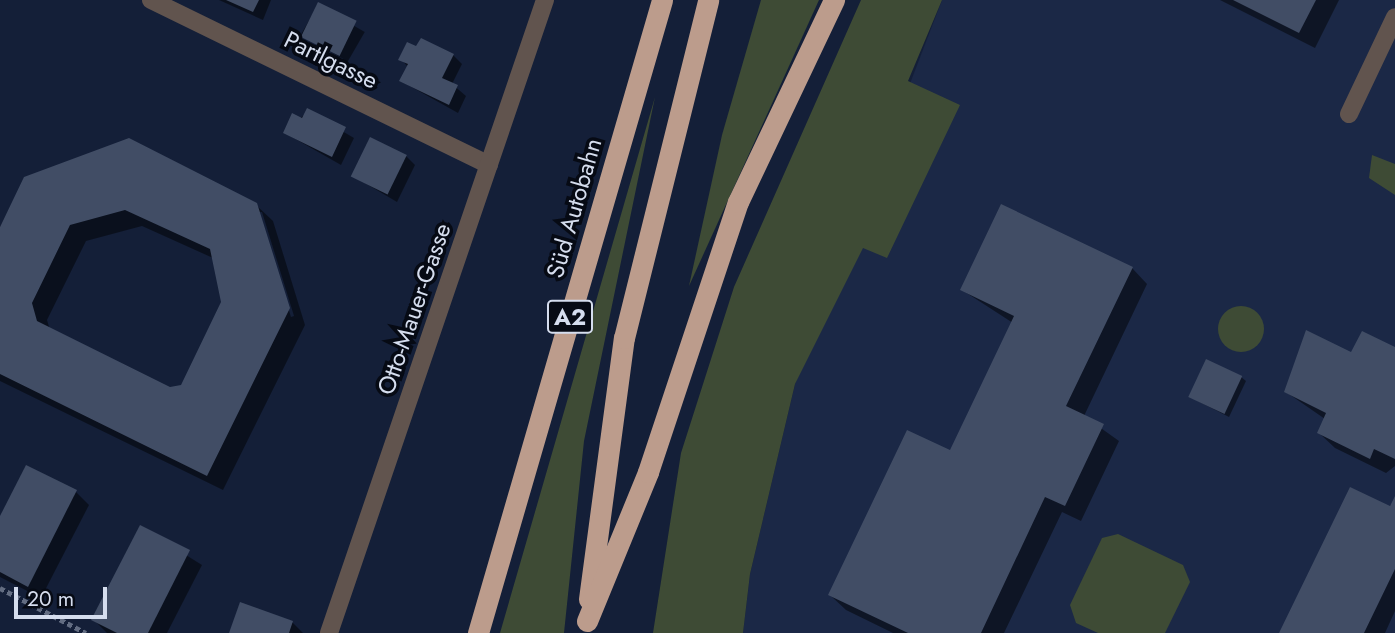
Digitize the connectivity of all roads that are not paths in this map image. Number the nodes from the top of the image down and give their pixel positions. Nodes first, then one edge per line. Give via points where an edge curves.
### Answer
1 (151, 0) edge
2 (545, 0) edge
3 (662, 0) edge
4 (708, 0) edge
5 (834, 0) edge
6 (1395, 17) edge
7 (1349, 114) dead end
8 (489, 165) junction
9 (586, 627) edge
10 (329, 633) edge
11 (478, 633) edge

1 - 8 street, Partlgasse
2 - 8 street, Otto-Mauer-Gasse
3 - 11 highway, Süd Autobahn / A2
4 - 9 highway, A2 via 624,338
5 - 9 highway via 738,202 648,472
6 - 7 street
8 - 10 street, Otto-Mauer-Gasse

